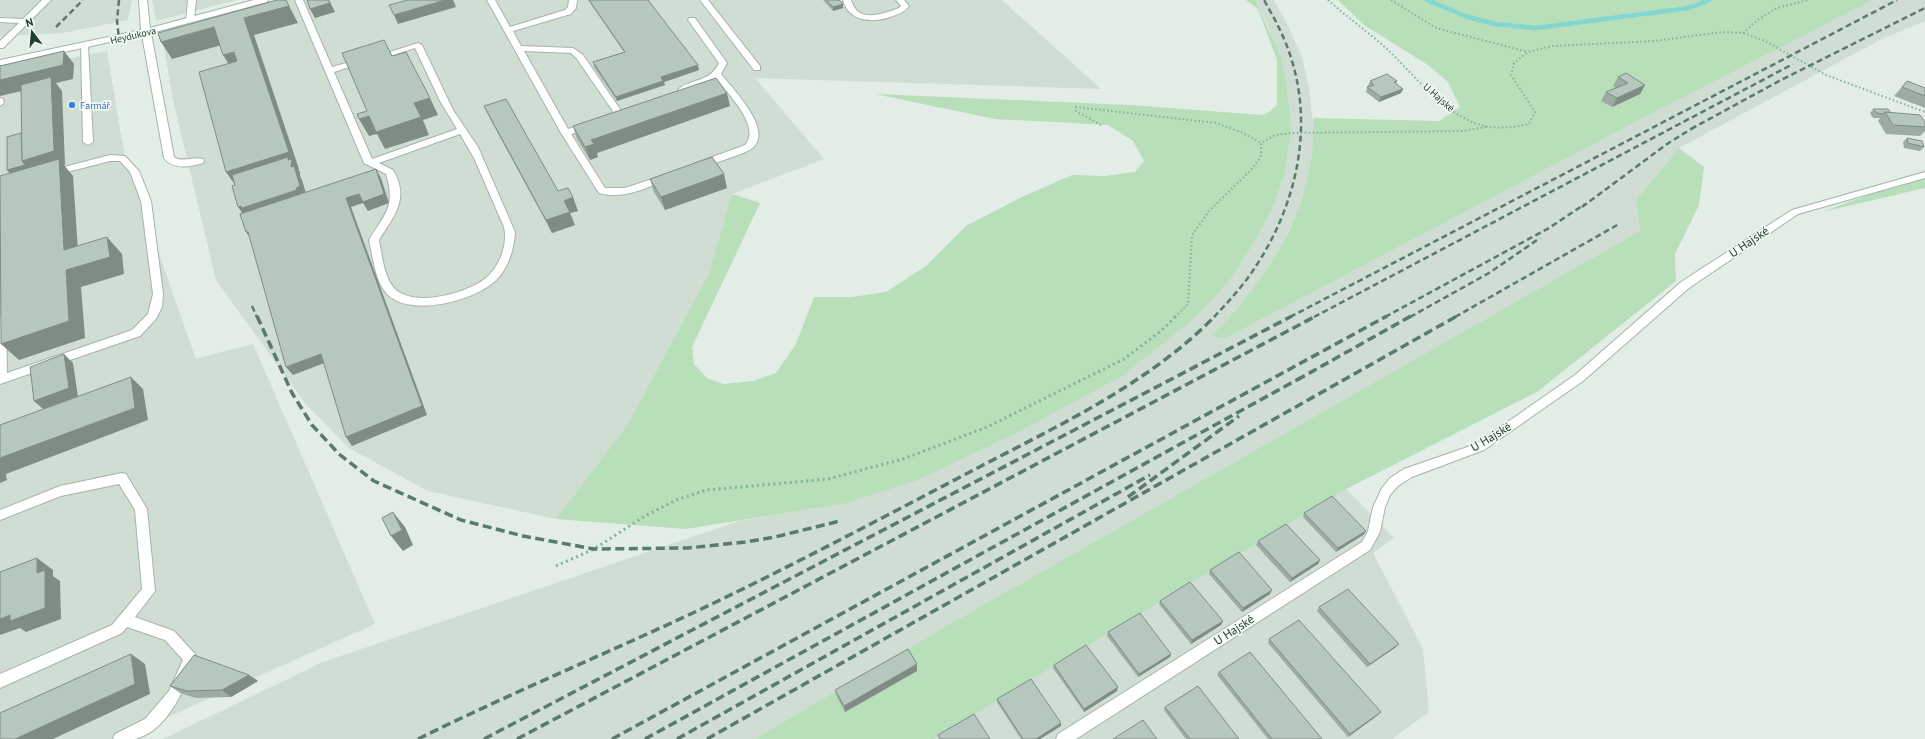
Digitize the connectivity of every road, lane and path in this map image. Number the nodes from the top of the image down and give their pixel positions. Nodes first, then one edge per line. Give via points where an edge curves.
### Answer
1 (47, 0) edge
2 (144, 0) edge
3 (192, 0) edge
4 (264, 0) edge
5 (299, 0) edge
6 (491, 0) edge
7 (572, 0) edge
8 (705, 0) edge
9 (848, 0) edge
10 (900, 0) edge
11 (1328, 0) edge
12 (1391, 0) edge
13 (1808, 0) edge
14 (252, 2) edge
15 (0, 20) edge
16 (190, 20) junction
17 (692, 20) dead end
18 (25, 21) junction
19 (508, 30) junction
20 (146, 32) junction
21 (1743, 33) junction
22 (84, 45) junction
23 (0, 46) edge
24 (518, 48) junction
25 (1528, 52) junction
26 (0, 63) edge
27 (758, 68) dead end
28 (329, 71) junction
29 (717, 74) junction
30 (674, 93) edge
31 (632, 111) edge
32 (1925, 112) edge
33 (595, 124) edge
34 (1101, 125) dead end
35 (1486, 127) junction
36 (462, 130) junction
37 (566, 133) junction
38 (88, 142) dead end
39 (1261, 143) junction
40 (199, 161) dead end
41 (369, 163) junction
42 (689, 168) edge
43 (675, 174) edge
44 (1925, 175) edge
45 (38, 176) edge
46 (1, 309) edge
47 (1, 380) edge
48 (0, 515) edge
49 (556, 566) dead end
50 (125, 620) junction
51 (0, 681) edge
52 (120, 739) edge
53 (1063, 739) edge

1 - 18 lane
2 - 20 street
3 - 16 lane
4 - 14 street, Heydukova
5 - 28 lane
6 - 19 lane
7 - 19 lane via 572,8 568,12
8 - 27 street
9 - 10 lane via 848,5 857,16 866,20 902,10 905,6
11 - 35 path, U Hajské via 1380,43 1449,107
12 - 25 path via 1436,28
13 - 21 path via 1777,8
14 - 16 street, Heydukova
15 - 18 lane
16 - 20 street, Heydukova
17 - 29 lane via 723,63
18 - 23 lane
19 - 24 lane
20 - 22 street, Heydukova
20 - 40 street via 169,158 172,162 178,163
21 - 25 path, U Hajské via 1723,32 1654,41 1552,46
21 - 32 path, U Hajské via 1765,41 1826,74
22 - 26 street, Heydukova
22 - 38 lane
24 - 31 lane via 573,51 580,57 616,116
24 - 37 lane
25 - 35 path, U Hajské via 1514,63 1511,75 1535,112 1529,124 1514,128
28 - 36 lane via 418,45 454,119
28 - 41 lane
29 - 30 lane
29 - 42 lane via 752,122 755,133 753,142 748,147
33 - 37 lane
34 - 39 path via 1076,111 1076,107 1216,123
35 - 39 path via 1462,131 1293,133 1275,135
36 - 41 lane
36 - 41 lane via 471,142 510,231 507,254 491,279 455,297 430,301 406,300 391,291 380,268 374,240 394,209 395,188 390,172
37 - 43 lane via 602,191 611,193 638,187
39 - 49 path via 1261,157 1210,211 1192,235 1188,304 1162,331 1124,359 988,427 904,459 828,479 706,490 676,500 645,516 594,549
44 - 53 lane, U Hajské via 1796,212 1684,285 1580,378 1480,447 1408,473 1394,482 1379,507 1374,532 1366,546
45 - 47 lane via 110,158 122,158 134,171 146,201 158,308 150,322 136,333
46 - 47 lane
48 - 50 lane via 60,490 122,478 141,509 149,591
50 - 51 lane via 117,629
50 - 52 lane via 169,635 190,658 174,696 150,724

